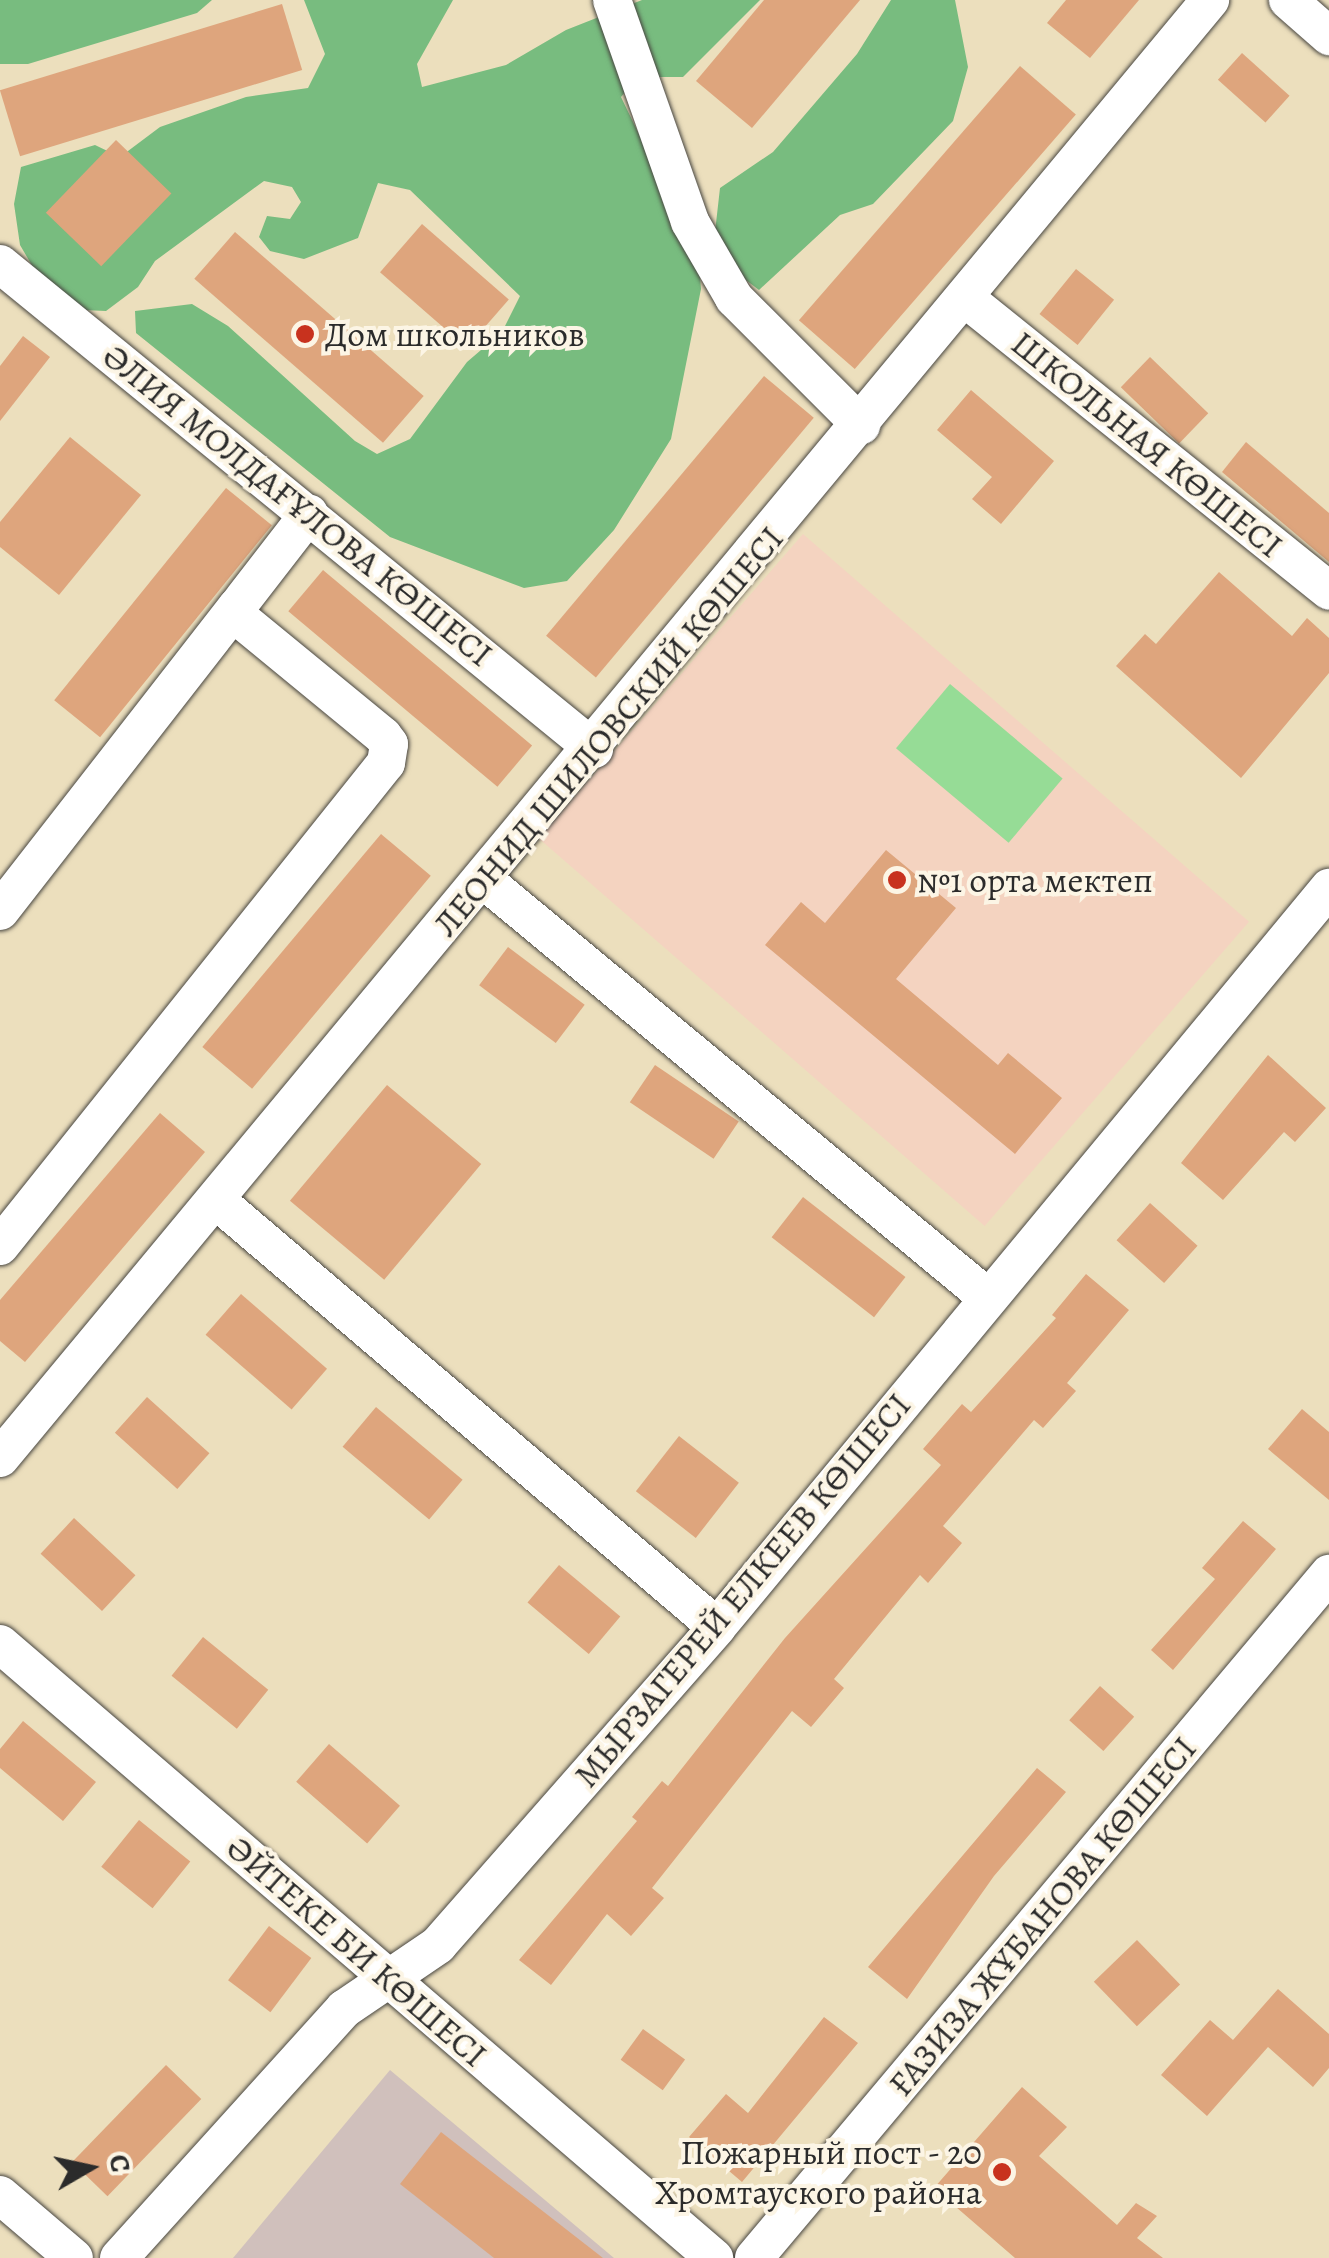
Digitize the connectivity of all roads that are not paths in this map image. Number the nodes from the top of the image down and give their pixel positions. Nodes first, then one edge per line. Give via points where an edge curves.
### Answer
1 (612, 0) edge
2 (1210, 0) edge
3 (1288, 0) edge
4 (1329, 36) edge
5 (0, 264) edge
6 (965, 298) junction
7 (861, 425) junction
8 (308, 514) junction
9 (1329, 591) edge
10 (237, 607) junction
11 (594, 749) junction
12 (484, 880) junction
13 (1329, 888) edge
14 (0, 911) edge
15 (216, 1200) junction
16 (0, 1246) edge
17 (987, 1297) junction
18 (0, 1458) edge
19 (1329, 1574) edge
20 (716, 1627) junction
21 (0, 1644) edge
22 (390, 1979) junction
23 (0, 2195) edge
24 (74, 2258) edge
25 (120, 2258) edge
26 (714, 2258) edge
27 (754, 2258) edge

1 - 7 street via 690,222 734,298
2 - 6 street, ЛЕОНИД ШИЛОВСКИЙ КӨШЕСІ
3 - 4 street
5 - 8 street, ӘЛИЯ МОЛДАҒҰЛОВА КӨШЕСІ
6 - 7 street, ЛЕОНИД ШИЛОВСКИЙ КӨШЕСІ
6 - 9 street, ШКОЛЬНАЯ КӨШЕСІ
7 - 11 street, ЛЕОНИД ШИЛОВСКИЙ КӨШЕСІ
8 - 10 street
8 - 11 street, ӘЛИЯ МОЛДАҒҰЛОВА КӨШЕСІ
10 - 14 street
10 - 16 street via 242,620 383,736 390,753
11 - 12 street, ЛЕОНИД ШИЛОВСКИЙ КӨШЕСІ
12 - 15 street, ЛЕОНИД ШИЛОВСКИЙ КӨШЕСІ
12 - 17 street
13 - 17 street, МЫРЗАГЕРЕЙ ЕЛКЕЕВ КӨШЕСІ
15 - 18 street, ЛЕОНИД ШИЛОВСКИЙ КӨШЕСІ
15 - 20 street
17 - 20 street, МЫРЗАГЕРЕЙ ЕЛКЕЕВ КӨШЕСІ
19 - 27 street, ҒАЗИЗА ЖҰБАНОВА КӨШЕСІ
20 - 22 street, МЫРЗАГЕРЕЙ ЕЛКЕЕВ КӨШЕСІ via 438,1945
21 - 22 street, ӘЙТЕКЕ БИ КӨШЕСІ
22 - 25 street, МЫРЗАГЕРЕЙ ЕЛКЕЕВ КӨШЕСІ via 344,2010
22 - 26 street, ӘЙТЕКЕ БИ КӨШЕСІ
23 - 24 street

